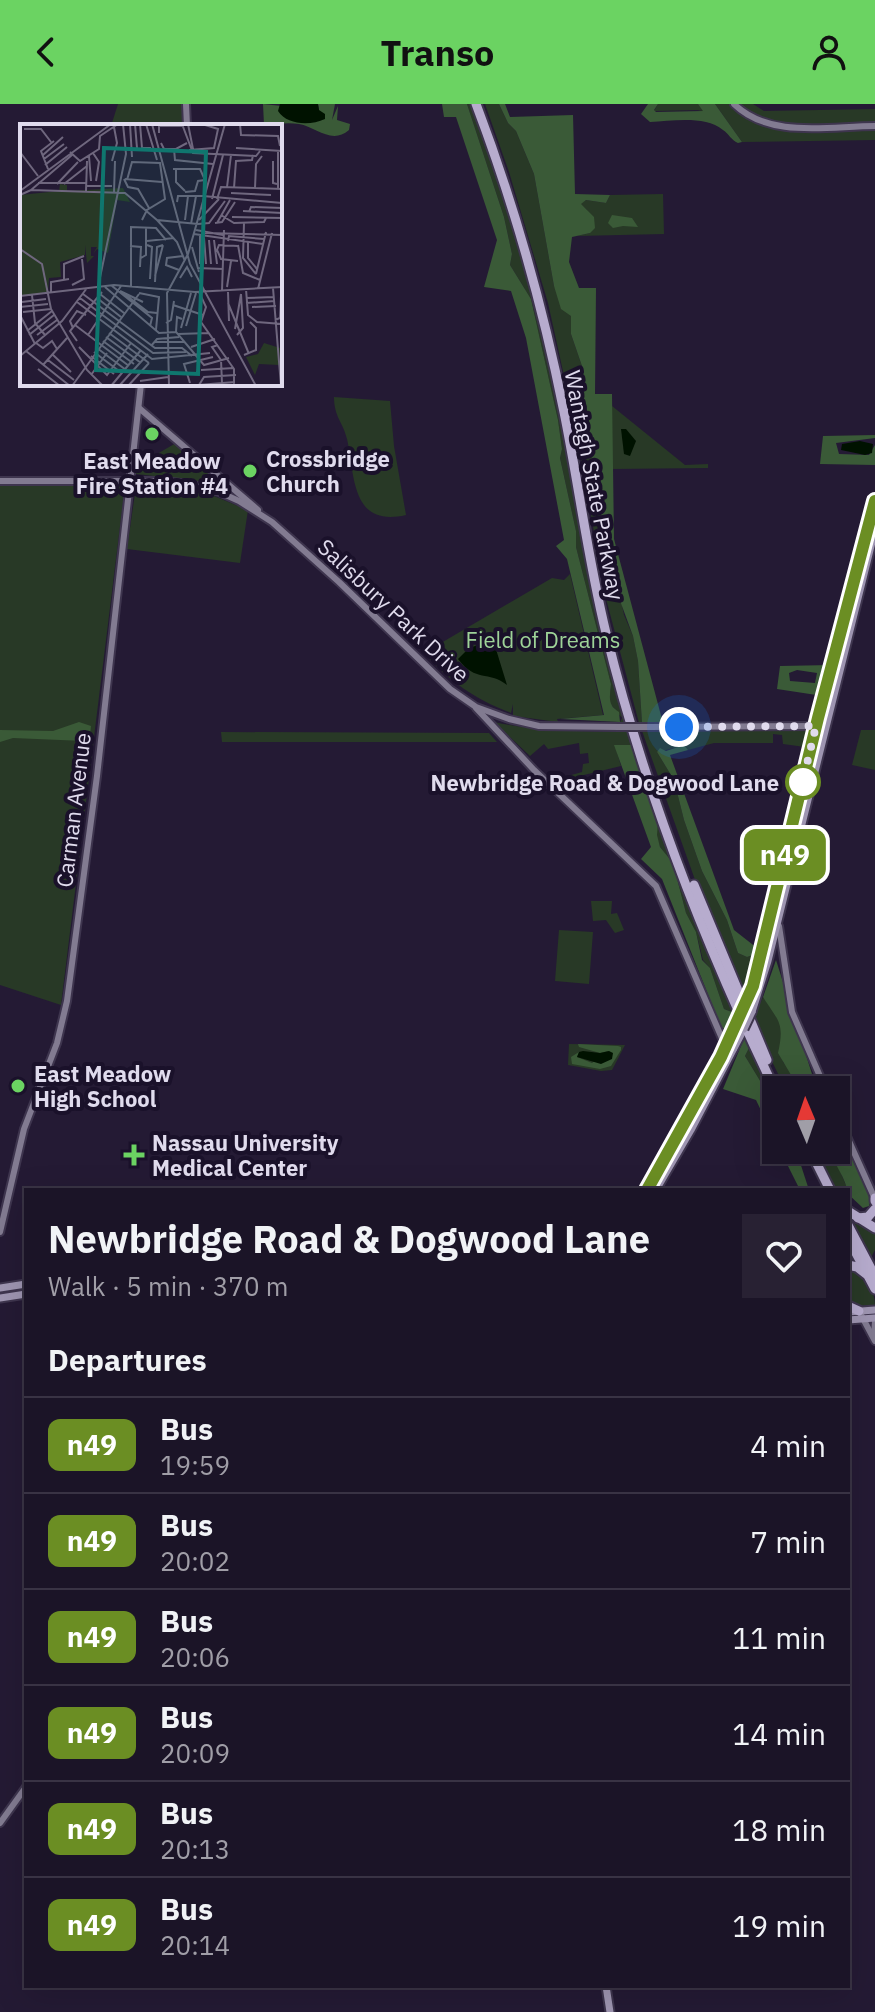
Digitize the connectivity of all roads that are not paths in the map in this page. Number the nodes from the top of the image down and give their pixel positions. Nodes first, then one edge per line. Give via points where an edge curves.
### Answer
1 (186, 104) edge
2 (476, 104) edge
3 (482, 104) edge
4 (734, 104) edge
5 (187, 124) edge
6 (875, 126) edge
7 (141, 386) edge
8 (139, 408) junction
9 (0, 481) edge
10 (130, 481) junction
11 (233, 487) junction
12 (228, 496) junction
13 (875, 501) edge
14 (259, 513) junction
15 (875, 530) edge
16 (849, 615) junction
17 (476, 707) junction
18 (821, 726) junction
19 (778, 919) junction
20 (766, 952) junction
21 (785, 971) junction
22 (731, 1047) junction
23 (771, 1076) edge
24 (772, 1076) edge
25 (820, 1076) edge
26 (850, 1144) edge
27 (811, 1164) edge
28 (817, 1164) edge
29 (648, 1188) edge
30 (657, 1188) edge
31 (822, 1188) edge
32 (829, 1188) edge
33 (875, 1200) edge
34 (875, 1209) edge
35 (852, 1214) edge
36 (875, 1228) edge
37 (850, 1229) edge
38 (0, 1232) edge
39 (850, 1241) edge
40 (875, 1255) edge
41 (850, 1265) edge
42 (871, 1273) edge
43 (24, 1284) edge
44 (0, 1288) edge
45 (875, 1289) edge
46 (24, 1294) edge
47 (0, 1298) edge
48 (850, 1310) edge
49 (875, 1310) edge
50 (862, 1315) junction
51 (850, 1319) edge
52 (875, 1320) edge
53 (875, 1340) edge
54 (24, 1790) edge
55 (0, 1823) edge
56 (606, 1988) edge
57 (610, 2012) edge

1 - 5 main road
2 - 23 highway, Wantagh State Parkway via 540,307 595,586 628,713 685,878
3 - 24 highway, Wantagh State Parkway via 550,320 625,685 691,877
4 - 6 main road via 752,119 773,126
7 - 8 main road, Carman Avenue
8 - 10 main road, Carman Avenue
8 - 11 main road
9 - 10 main road, Salisbury Park Drive
10 - 12 main road, Salisbury Park Drive via 190,484
10 - 38 main road, Carman Avenue via 66,1009 24,1129
11 - 12 main road
11 - 14 main road
12 - 14 main road, Salisbury Park Drive
13 - 16 main road
14 - 17 main road, Salisbury Park Drive
15 - 16 main road
16 - 18 main road
17 - 18 main road, Salisbury Park Drive, bridge via 539,726
17 - 22 main road via 656,886 724,1043
18 - 19 main road
18 - 20 main road
19 - 20 main road
19 - 21 main road
20 - 21 main road via 779,958
20 - 22 main road, bridge
20 - 22 main road, bridge via 752,1012
21 - 25 main road via 792,1012
22 - 29 main road
22 - 30 main road
26 - 33 main road
27 - 31 highway
28 - 32 highway
34 - 35 highway via 868,1217
35 - 36 highway
37 - 42 highway
39 - 42 highway
40 - 42 highway
41 - 42 highway
42 - 45 highway
43 - 44 main road
46 - 47 main road
48 - 50 highway
49 - 50 main road
50 - 51 main road
50 - 52 main road
50 - 53 main road
52 - 53 main road
54 - 55 main road
56 - 57 main road

